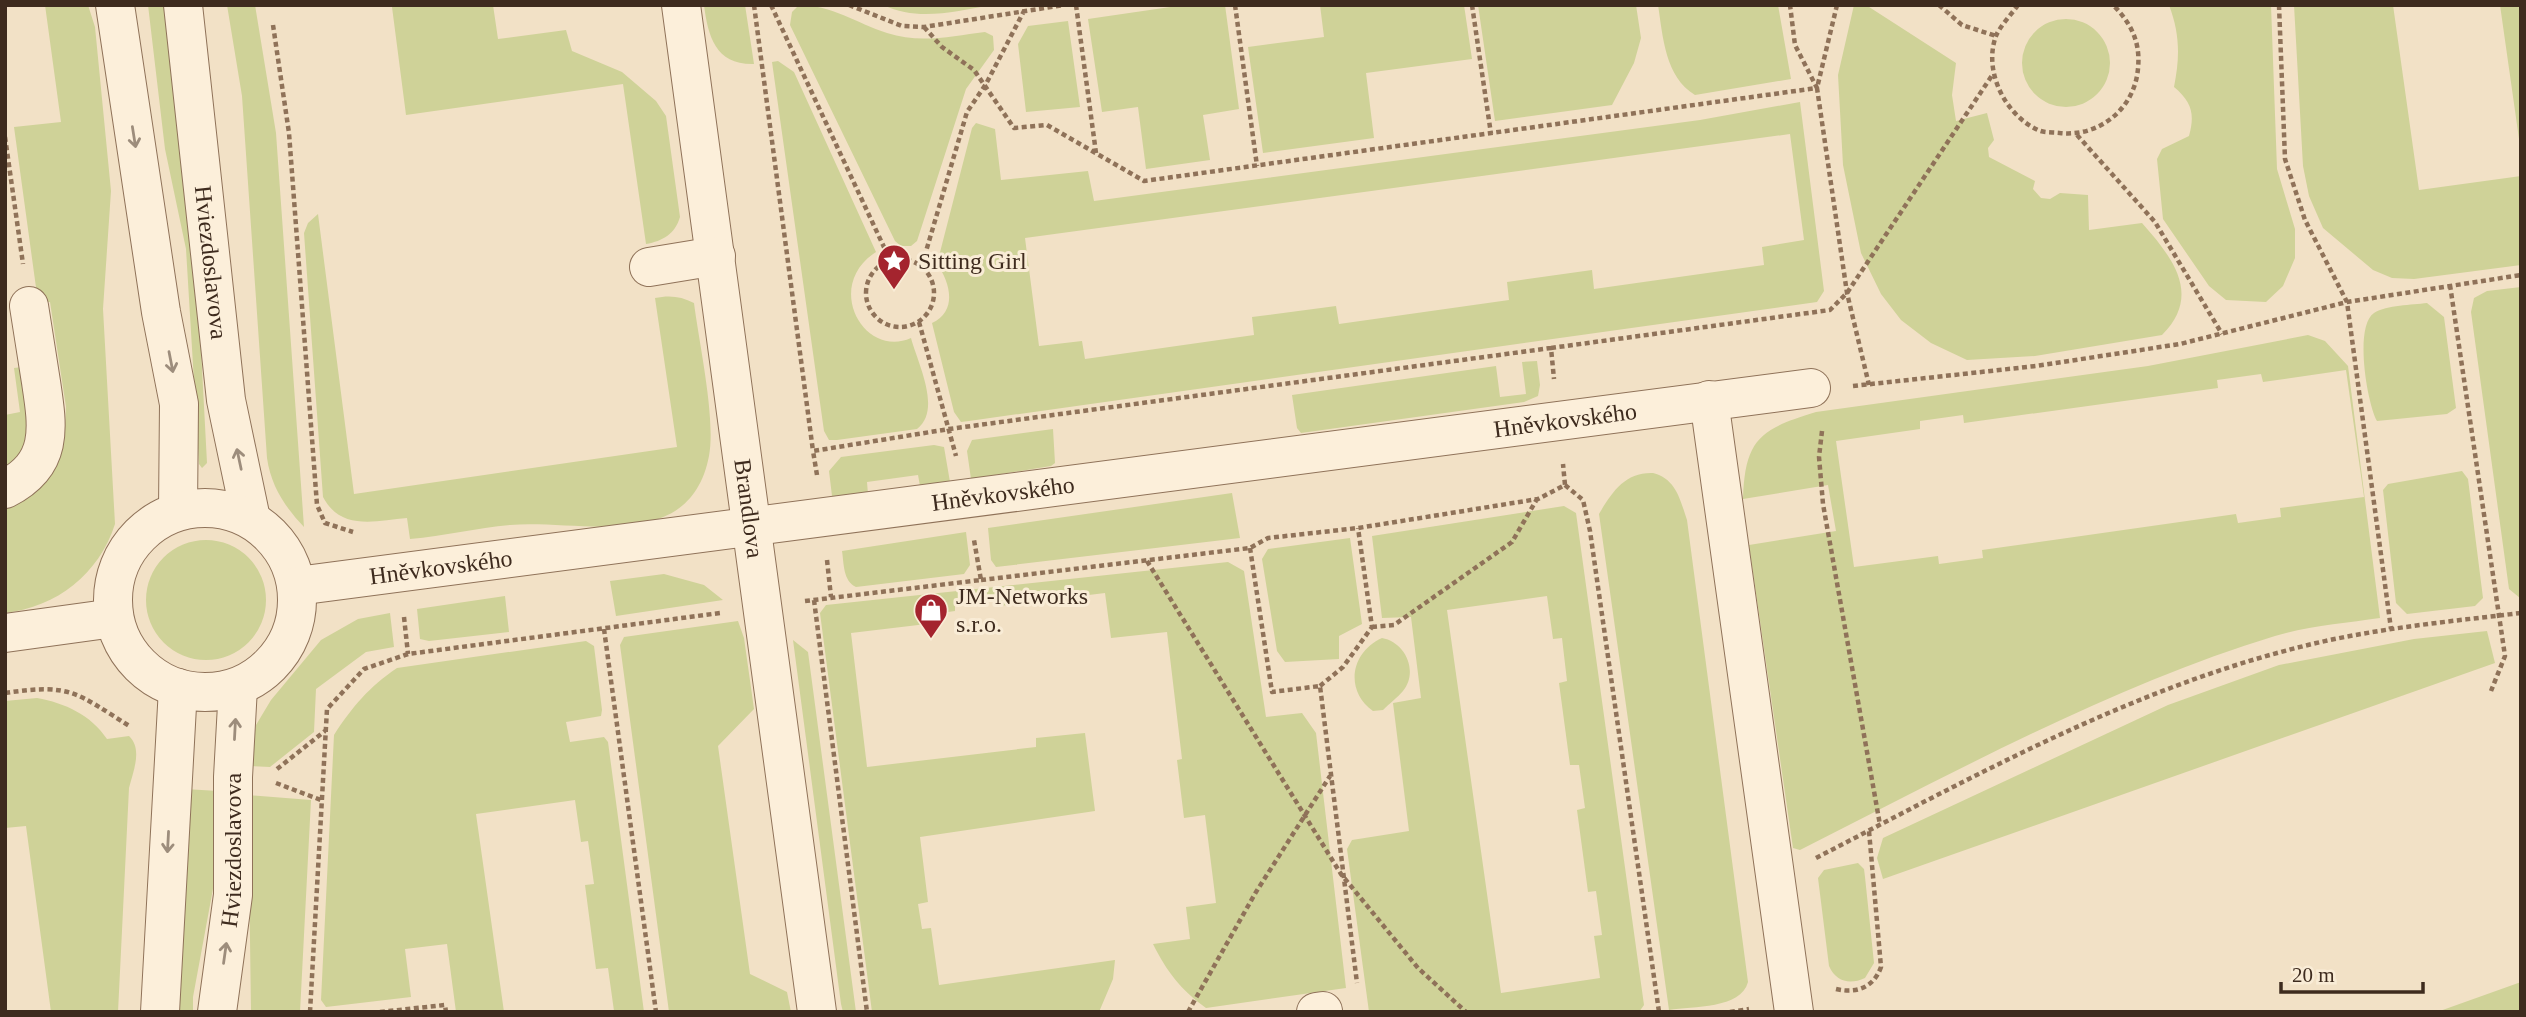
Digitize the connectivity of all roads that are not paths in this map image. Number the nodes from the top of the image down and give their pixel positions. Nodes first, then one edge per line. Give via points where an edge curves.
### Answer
1 (115, 5) edge
2 (183, 5) edge
3 (681, 5) edge
4 (716, 256) junction
5 (649, 267) dead end
6 (29, 306) road end
7 (1822, 387) road end
8 (1709, 401) junction
9 (5, 489) edge
10 (178, 510) junction
11 (251, 519) junction
12 (751, 526) junction
13 (297, 586) junction
14 (114, 618) junction
15 (5, 633) edge
16 (238, 687) junction
17 (178, 688) junction
18 (1776, 1009) edge
19 (160, 1012) edge
20 (216, 1012) edge
21 (817, 1012) edge

1 -> 10 street via 179,404
11 -> 2 street, Hviezdoslavova via 226,400
3 - 4 street, Brandlova
4 - 5 street
4 - 12 street, Brandlova
6 - 9 street via 48,427 37,463 21,481
7 - 8 street, Hněvkovského
8 - 12 street, Hněvkovského
8 - 18 street via 1777,882
10 - 11 street via 228,509
10 - 14 street via 154,522 134,540 120,563 113,588
11 - 13 street via 282,547
12 - 13 street, Hněvkovského
12 - 21 street, Brandlova
13 - 16 street via 291,636 278,658
14 - 15 street
14 - 17 street via 135,661 154,678
16 - 17 street via 197,692
20 -> 16 street, Hviezdoslavova via 233,895
17 -> 19 street

